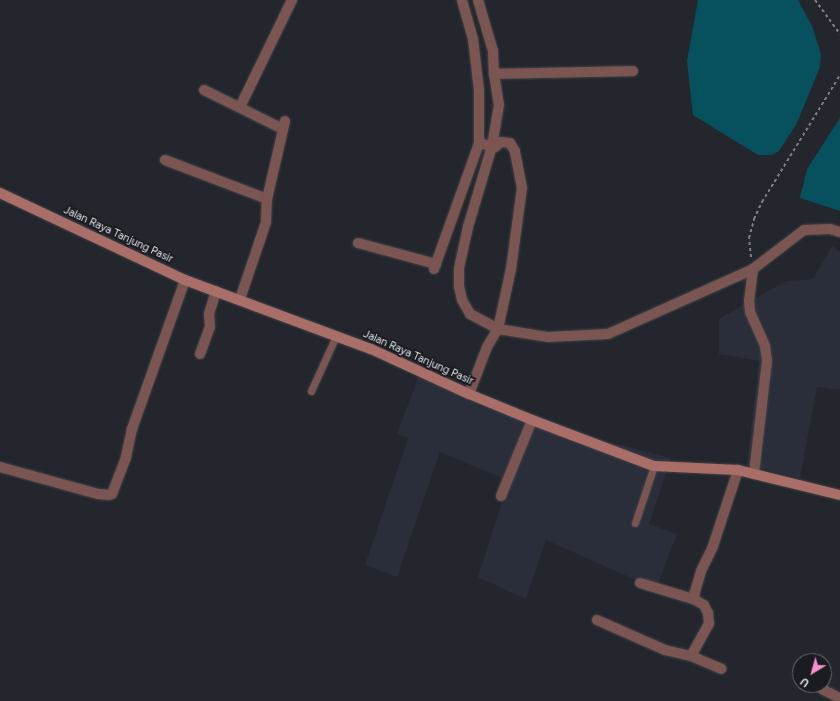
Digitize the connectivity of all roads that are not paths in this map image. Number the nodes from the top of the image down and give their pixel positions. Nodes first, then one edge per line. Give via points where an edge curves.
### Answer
1 (292, 0) edge
2 (462, 0) edge
3 (478, 0) edge
4 (633, 71) dead end
5 (494, 74) junction
6 (204, 90) dead end
7 (240, 107) junction
8 (486, 145) junction
9 (165, 160) dead end
10 (0, 193) edge
11 (267, 199) junction
12 (840, 232) edge
13 (358, 243) dead end
14 (752, 272) junction
15 (185, 280) junction
16 (216, 291) junction
17 (240, 299) junction
18 (497, 331) junction
19 (336, 336) junction
20 (200, 354) dead end
21 (311, 391) dead end
22 (469, 394) junction
23 (532, 420) junction
24 (654, 466) junction
25 (0, 467) edge
26 (738, 470) junction
27 (754, 474) junction
28 (840, 495) edge
29 (501, 496) dead end
30 (635, 523) dead end
31 (640, 583) dead end
32 (693, 599) junction
33 (597, 620) dead end
34 (692, 656) junction
35 (721, 669) dead end
36 (830, 693) edge
37 (840, 698) edge

1 - 7 street
2 - 8 street via 473,39
3 - 5 street via 493,51
4 - 5 street
5 - 8 street via 499,105
6 - 7 street
7 - 11 street via 284,125
8 - 13 street via 435,267
8 - 18 street via 461,254 459,286 462,300 470,314
8 - 18 street via 510,143 515,151 522,188 511,269
9 - 11 street
10 - 15 street, Jalan Raya Tanjung Pasir
11 - 17 street via 266,222
12 - 14 street via 830,229 804,230
14 - 18 street via 608,334 548,337
14 - 27 street via 750,312 765,346 767,361
15 - 16 street, Jalan Raya Tanjung Pasir
15 - 25 street via 132,429 126,457 112,494 98,494
16 - 17 street, Jalan Raya Tanjung Pasir
16 - 20 street via 209,314 210,327
17 - 19 street, Jalan Raya Tanjung Pasir
18 - 22 street via 487,347
19 - 21 lane
19 - 22 street, Jalan Raya Tanjung Pasir via 371,349
22 - 23 street, Jalan Raya Tanjung Pasir
23 - 24 street, Jalan Raya Tanjung Pasir
23 - 29 street
24 - 26 street, Jalan Raya Tanjung Pasir
24 - 30 lane
26 - 27 street, Jalan Raya Tanjung Pasir
26 - 32 street
27 - 28 street, Jalan Raya Tanjung Pasir
31 - 32 street
32 - 34 street via 704,605 709,624
33 - 34 street via 665,650
34 - 35 street
36 - 37 street

